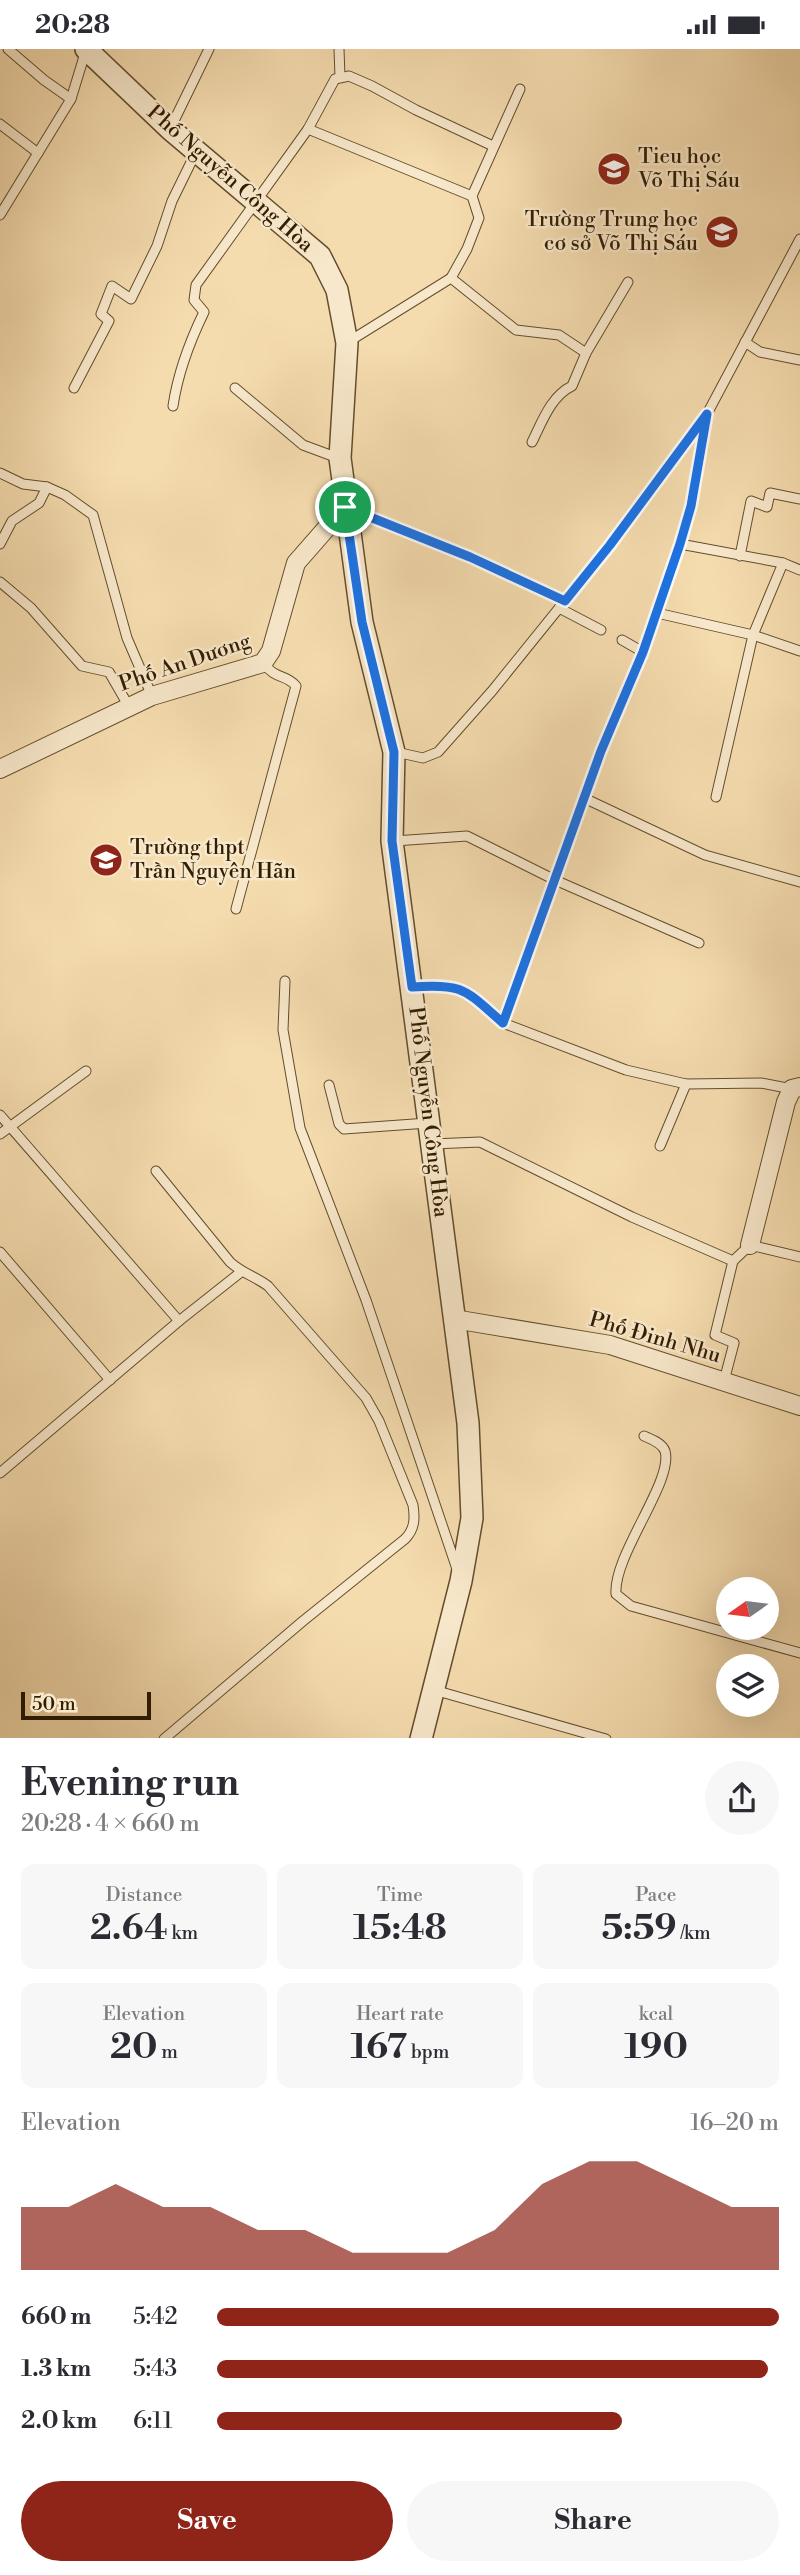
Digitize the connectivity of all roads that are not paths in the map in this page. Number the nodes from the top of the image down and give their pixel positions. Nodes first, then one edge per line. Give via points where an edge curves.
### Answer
1 (8, 49) edge
2 (86, 49) edge
3 (209, 49) edge
4 (339, 49) edge
5 (340, 77) junction
6 (520, 89) dead end
7 (71, 99) junction
8 (0, 124) edge
9 (170, 129) junction
10 (308, 129) junction
11 (493, 146) junction
12 (197, 151) junction
13 (38, 153) junction
14 (472, 196) junction
15 (256, 203) junction
16 (0, 215) edge
17 (799, 244) edge
18 (451, 278) junction
19 (628, 282) dead end
20 (745, 342) junction
21 (347, 343) junction
22 (586, 353) junction
23 (800, 360) edge
24 (74, 388) dead end
25 (235, 388) dead end
26 (173, 406) dead end
27 (707, 414) junction
28 (532, 442) dead end
29 (340, 458) junction
30 (0, 473) edge
31 (47, 487) junction
32 (800, 499) edge
33 (345, 507) junction
34 (0, 544) edge
35 (680, 544) junction
36 (740, 556) junction
37 (783, 563) junction
38 (800, 571) edge
39 (0, 582) edge
40 (562, 604) junction
41 (657, 613) junction
42 (601, 630) dead end
43 (753, 635) junction
44 (622, 640) dead end
45 (800, 651) edge
46 (643, 652) junction
47 (263, 663) junction
48 (152, 696) junction
49 (128, 705) junction
50 (394, 752) junction
51 (0, 769) edge
52 (716, 797) dead end
53 (584, 798) junction
54 (392, 841) junction
55 (555, 880) junction
56 (800, 882) edge
57 (236, 909) dead end
58 (699, 943) dead end
59 (285, 981) dead end
60 (412, 987) junction
61 (503, 1023) junction
62 (86, 1070) dead end
63 (686, 1084) junction
64 (329, 1085) dead end
65 (796, 1088) edge
66 (0, 1115) edge
67 (9, 1126) junction
68 (0, 1134) edge
69 (430, 1134) junction
70 (660, 1146) dead end
71 (156, 1171) dead end
72 (750, 1245) junction
73 (0, 1252) edge
74 (800, 1257) edge
75 (733, 1261) junction
76 (241, 1272) junction
77 (454, 1319) junction
78 (179, 1321) junction
79 (110, 1380) junction
80 (724, 1381) junction
81 (800, 1406) edge
82 (643, 1436) dead end
83 (0, 1473) edge
84 (461, 1581) junction
85 (800, 1653) edge
86 (433, 1690) junction
87 (164, 1738) edge
88 (421, 1738) edge
89 (606, 1738) edge

1 - 7 lane
2 - 7 lane
2 - 9 street, Phố Nguyễn Công Hòa
3 - 9 lane
4 - 5 lane
5 - 10 lane
5 - 11 lane via 372,86
6 - 11 lane
7 - 13 lane
8 - 13 lane
9 - 12 street, Phố Nguyễn Công Hòa
10 - 14 lane
10 - 15 lane
11 - 14 lane
12 - 15 street, Phố Nguyễn Công Hòa
12 - 24 lane via 131,299 112,286 101,314 109,321
13 - 16 lane
14 - 18 lane via 478,218
15 - 21 street, Phố Nguyễn Công Hòa via 320,256 337,290
15 - 26 lane via 196,285 194,300 204,312 187,348
17 - 20 lane
18 - 21 lane
18 - 22 lane via 516,331 559,335
19 - 22 lane
20 - 23 lane via 760,352
20 - 27 lane
21 - 29 street, Phố Nguyễn Công Hòa
22 - 28 lane via 572,386 551,406
25 - 29 lane via 303,445
27 - 35 lane
27 - 40 lane
29 - 33 street, Phố Nguyễn Công Hòa
30 - 31 lane via 23,484
31 - 34 lane via 39,503 12,521
31 - 48 lane via 93,515 127,638
32 - 36 lane via 770,493 767,507 751,501
33 - 40 lane via 470,557
33 - 47 street, Phố An Dương via 296,563 271,651
33 - 50 street, Phố Nguyễn Công Hòa via 362,622
35 - 36 lane
35 - 41 lane
36 - 37 lane
37 - 38 lane
37 - 43 lane
39 - 49 lane via 31,608 82,666 109,672
40 - 42 lane
40 - 50 lane via 438,752 423,758
41 - 43 lane
41 - 46 lane
43 - 45 lane
43 - 52 lane
44 - 46 lane
46 - 53 lane
47 - 48 street, Phố An Dương
47 - 57 lane via 296,686
48 - 49 street, Phố An Dương
49 - 51 street, Phố An Dương
50 - 54 street, Phố Nguyễn Công Hòa
53 - 55 lane
53 - 56 lane via 705,855
54 - 55 lane via 467,837
54 - 60 street, Phố Nguyễn Công Hòa
55 - 58 lane
55 - 61 lane
59 - 84 lane via 282,1030 300,1128 366,1300
60 - 61 lane via 452,986 472,996
60 - 69 street, Phố Nguyễn Công Hòa
61 - 63 lane via 625,1070
62 - 67 lane
63 - 65 lane via 761,1083
63 - 70 lane
64 - 69 lane via 344,1129
65 - 72 street via 786,1102
66 - 67 lane
67 - 68 lane
67 - 78 lane
69 - 75 lane via 480,1142
69 - 77 street, Phố Nguyễn Công Hòa
71 - 76 lane
72 - 74 lane
72 - 75 lane
73 - 79 lane
75 - 80 lane via 715,1335 734,1343
76 - 78 lane
76 - 87 lane via 268,1286 366,1398 415,1517 405,1539
77 - 80 street, Phố Đinh Nhu via 610,1345
77 - 84 street, Phố Nguyễn Công Hòa via 468,1423 472,1518
78 - 79 lane
79 - 83 lane
80 - 81 street, Phố Đinh Nhu
82 - 85 lane via 660,1444 665,1464 621,1566 616,1594 631,1606
84 - 86 street, Phố Nguyễn Công Hòa
86 - 88 street, Phố Nguyễn Công Hòa
86 - 89 lane

